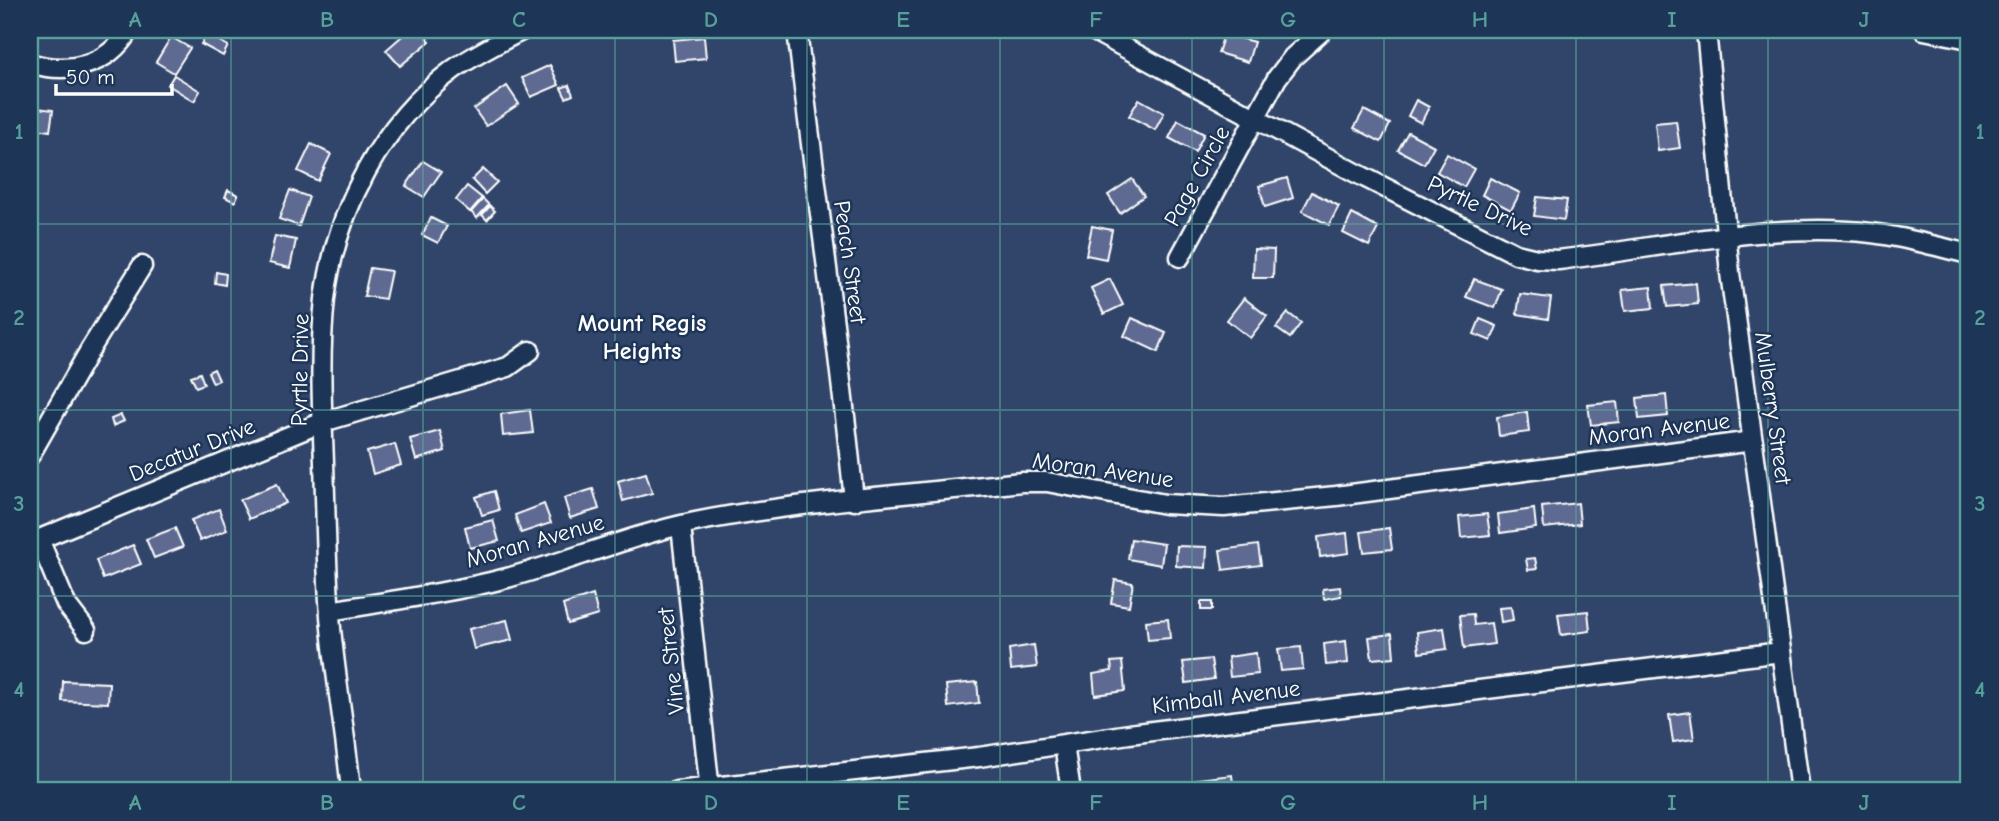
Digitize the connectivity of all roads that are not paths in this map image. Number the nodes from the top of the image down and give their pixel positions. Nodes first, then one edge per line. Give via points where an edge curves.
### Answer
1 (129, 30) edge
2 (523, 30) edge
3 (797, 30) edge
4 (1092, 30) edge
5 (1323, 30) edge
6 (1706, 30) edge
7 (1924, 30) edge
8 (1969, 39) edge
9 (30, 63) edge
10 (1256, 118) junction
11 (1727, 237) junction
12 (1969, 254) edge
13 (1180, 257) dead end
14 (142, 266) dead end
15 (530, 351) dead end
16 (323, 422) junction
17 (1753, 441) junction
18 (30, 455) edge
19 (855, 501) junction
20 (681, 526) junction
21 (34, 541) edge
22 (330, 611) junction
23 (86, 630) dead end
24 (1781, 652) junction
25 (1064, 746) junction
26 (709, 789) edge
27 (351, 791) edge
28 (677, 791) edge
29 (1071, 791) edge
30 (1800, 791) edge

1 - 9 street via 110,53 78,68
2 - 16 street, Pyrtle Drive via 443,78 394,128 367,168 333,253 325,298
3 - 19 street, Peach Street
4 - 10 street, Pyrtle Drive
5 - 10 street, Page Circle via 1277,78
6 - 11 street, Mulberry Street
7 - 8 street
10 - 11 street, Pyrtle Drive via 1516,254 1558,260
10 - 13 street, Page Circle
11 - 12 street, Pyrtle Drive via 1851,231
11 - 17 street, Mulberry Street
14 - 18 street
15 - 16 street, Decatur Drive via 508,367
16 - 21 street, Decatur Drive
16 - 22 street, Pyrtle Drive
17 - 19 street, Moran Avenue via 1224,507 1177,505 1034,482
17 - 24 street, Mulberry Street
19 - 20 street, Moran Avenue
20 - 22 street, Moran Avenue via 508,578
20 - 26 street, Vine Street
21 - 23 street via 66,604
22 - 27 street, Pyrtle Drive
24 - 25 street, Kimball Avenue
24 - 30 street, Mulberry Street
25 - 26 street, Kimball Avenue
25 - 29 street
26 - 28 street, Kimball Avenue

